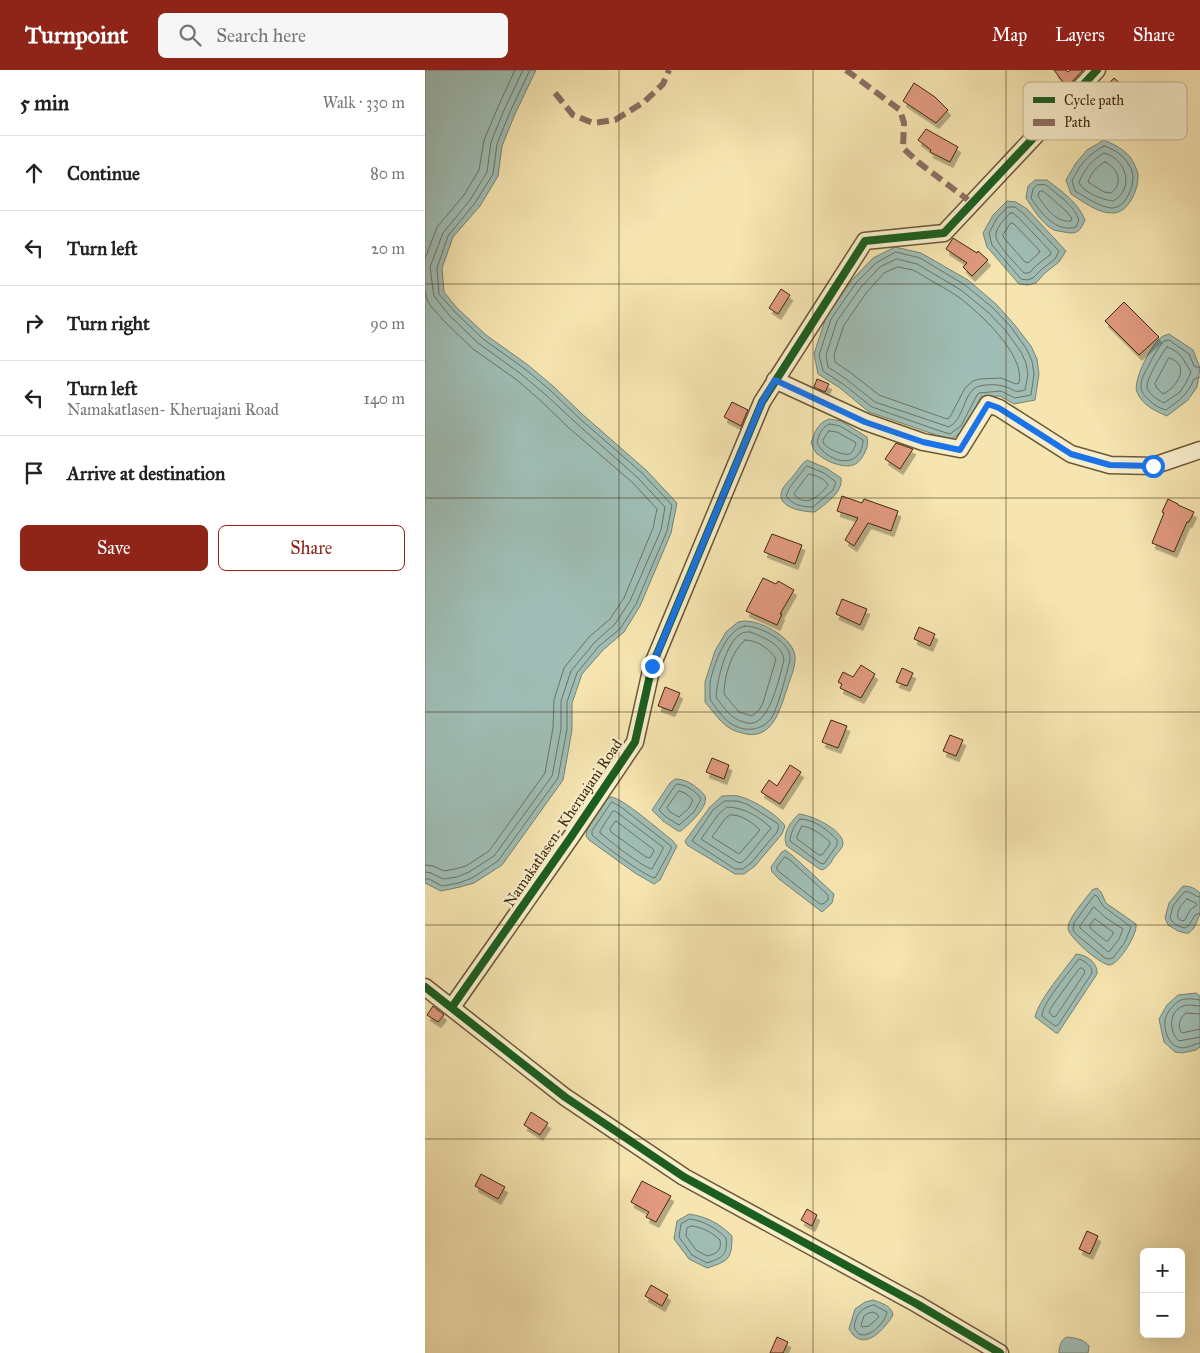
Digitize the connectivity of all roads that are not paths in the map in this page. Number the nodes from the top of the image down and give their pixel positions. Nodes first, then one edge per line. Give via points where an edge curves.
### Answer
1 (1097, 70) edge
2 (1086, 82) edge
3 (1031, 140) edge
4 (775, 380) junction
5 (1200, 450) edge
6 (425, 987) edge
7 (452, 1008) junction
8 (1000, 1353) edge

1 - 2 street, Namakatlasen- Kheruajani Road
3 - 4 street, Namakatlasen- Kheruajani Road via 944,233 865,241
4 - 5 street via 865,422 923,442 960,450 988,404 1071,454 1110,465 1153,466
4 - 7 street, Namakatlasen- Kheruajani Road via 762,402 652,666 635,742
6 - 7 street
7 - 8 street via 565,1097 684,1176

